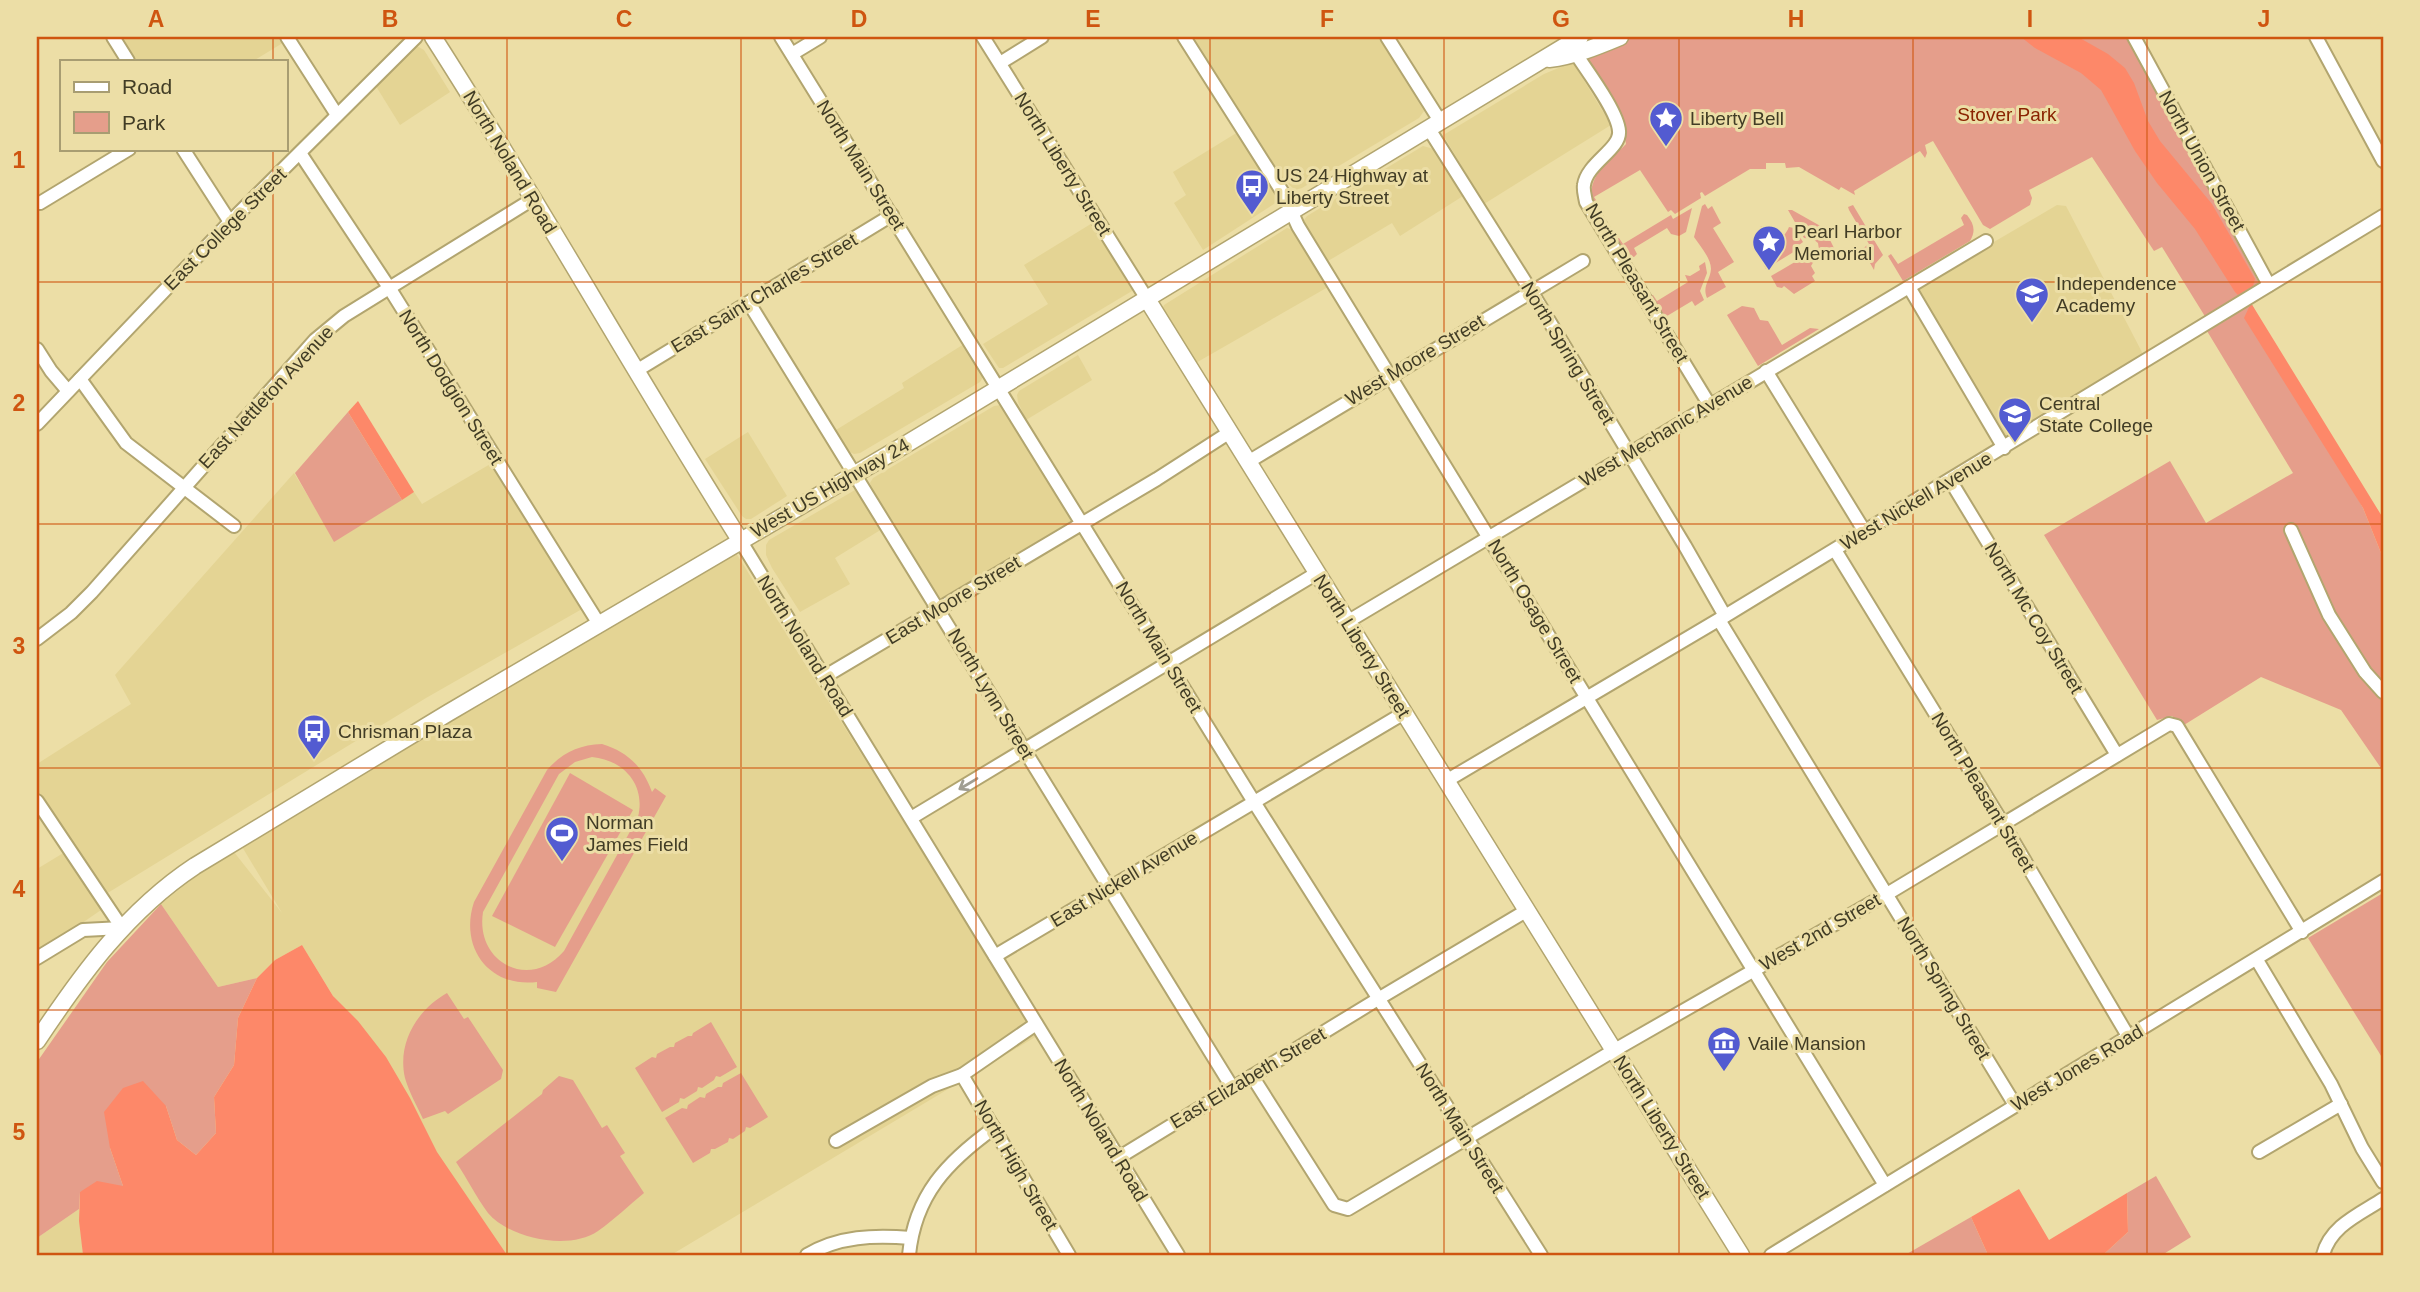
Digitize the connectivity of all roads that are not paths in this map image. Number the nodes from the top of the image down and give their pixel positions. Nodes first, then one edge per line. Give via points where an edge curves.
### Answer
1 (113, 37) edge
2 (287, 37) edge
3 (416, 37) edge
4 (433, 37) edge
5 (781, 37) edge
6 (820, 37) edge
7 (983, 37) edge
8 (1042, 37) edge
9 (1184, 37) edge
10 (1387, 37) edge
11 (1564, 37) edge
12 (1580, 37) edge
13 (1620, 37) edge
14 (2134, 37) edge
15 (2316, 37) edge
16 (792, 54) junction
17 (1576, 54) junction
18 (1543, 59) junction
19 (127, 60) edge
20 (1000, 63) junction
21 (337, 115) junction
22 (1434, 125) junction
23 (128, 150) edge
24 (184, 150) edge
25 (300, 152) junction
26 (2383, 161) edge
27 (533, 199) junction
28 (40, 203) dead end
29 (1291, 211) junction
30 (892, 215) junction
31 (2383, 216) edge
32 (230, 222) junction
33 (1986, 241) dead end
34 (1583, 261) dead end
35 (2269, 285) junction
36 (1909, 286) junction
37 (390, 289) junction
38 (1531, 291) junction
39 (1147, 299) junction
40 (749, 303) junction
41 (37, 349) edge
42 (636, 371) junction
43 (1766, 371) junction
44 (1391, 375) junction
45 (80, 379) junction
46 (1000, 387) junction
47 (68, 391) junction
48 (1709, 404) junction
49 (37, 424) edge
50 (1230, 432) junction
51 (2004, 447) junction
52 (1629, 453) junction
53 (1248, 462) junction
54 (856, 474) junction
55 (1950, 480) junction
56 (183, 487) junction
57 (1083, 522) junction
58 (234, 526) dead end
59 (2291, 530) dead end
60 (1865, 532) junction
61 (1490, 537) junction
62 (740, 540) junction
63 (1835, 550) junction
64 (1317, 573) junction
65 (939, 608) junction
66 (1722, 618) junction
67 (1348, 622) junction
68 (599, 624) junction
69 (37, 639) edge
70 (1168, 663) junction
71 (824, 677) junction
72 (2383, 692) edge
73 (1587, 697) junction
74 (1404, 713) junction
75 (1025, 749) junction
76 (2117, 755) junction
77 (1446, 781) junction
78 (37, 801) edge
79 (1254, 802) junction
80 (911, 818) junction
81 (2003, 824) junction
82 (2383, 881) edge
83 (1108, 889) junction
84 (1887, 894) junction
85 (1526, 911) junction
86 (122, 928) junction
87 (2302, 932) junction
88 (995, 956) junction
89 (37, 958) edge
90 (2256, 960) junction
91 (1754, 970) junction
92 (1378, 999) junction
93 (1036, 1024) junction
94 (2128, 1036) junction
95 (37, 1041) edge
96 (1614, 1051) junction
97 (962, 1075) junction
98 (1252, 1076) junction
99 (1232, 1087) junction
100 (2341, 1104) junction
101 (2015, 1105) junction
102 (994, 1128) junction
103 (1466, 1139) junction
104 (836, 1141) dead end
105 (2259, 1152) dead end
106 (1118, 1158) junction
107 (2383, 1182) edge
108 (1885, 1185) junction
109 (2383, 1199) edge
110 (911, 1238) junction
111 (807, 1255) edge
112 (909, 1255) edge
113 (1069, 1255) edge
114 (1178, 1255) edge
115 (1541, 1255) edge
116 (1741, 1255) edge
117 (1771, 1255) edge
118 (2323, 1255) edge

1 - 19 street
2 - 21 street
3 - 21 street, East College Street
4 - 27 main road, North Noland Road
5 - 16 street, North Main Street
6 - 16 street
7 - 20 street, North Liberty Street
8 - 20 street
9 - 29 street, North Osage Street
10 - 22 street, North Spring Street
11 - 18 main road
12 - 18 main road
13 - 17 main road
14 - 35 street, North Union Street
15 - 26 street
16 - 30 street, North Main Street
17 - 18 main road
17 - 48 street, North Pleasant Street via 1619,130 1618,141 1589,170 1586,202
18 - 22 main road, West US Highway 24
20 - 39 street, North Liberty Street
21 - 25 street, East College Street
22 - 29 main road, West US Highway 24
22 - 38 street, North Spring Street
23 - 28 street
24 - 32 street
25 - 32 street, East College Street
25 - 37 street, North Dodgion Street
27 - 37 street, East Nettleton Avenue
27 - 42 main road, North Noland Road
29 - 39 main road, West US Highway 24
29 - 44 street, North Osage Street
30 - 40 street, East Saint Charles Street
30 - 46 street, North Main Street
31 - 35 street, West Nickell Avenue
32 - 45 street, East College Street
33 - 36 street, West Mechanic Avenue
34 - 38 street, West Moore Street
35 - 51 street, West Nickell Avenue
36 - 43 street, West Mechanic Avenue
36 - 51 street
37 - 56 street, East Nettleton Avenue via 344,316 315,340
37 - 68 street, North Dodgion Street
38 - 44 street, West Moore Street
38 - 52 street, North Spring Street
39 - 46 main road, West US Highway 24
39 - 50 main road, North Liberty Street
40 - 42 street, East Saint Charles Street
40 - 54 street, North Lynn Street
41 - 47 street
42 - 62 main road, North Noland Road
43 - 48 street, West Mechanic Avenue
43 - 60 street
44 - 53 street, West Moore Street
44 - 61 street, North Osage Street
45 - 47 street, East College Street
45 - 56 street via 126,443
46 - 54 main road, West US Highway 24
46 - 57 street, North Main Street
47 - 49 street, East College Street
48 - 52 street, West Mechanic Avenue
50 - 53 main road, North Liberty Street
50 - 57 street
51 - 55 street, West Nickell Avenue
52 - 61 street, West Mechanic Avenue
52 - 66 street, North Spring Street
53 - 64 main road, North Liberty Street
54 - 62 main road, West US Highway 24
54 - 65 street, North Lynn Street
55 - 60 street, West Nickell Avenue
55 - 76 street, North Mc Coy Street
56 - 58 street
56 - 69 street, East Nettleton Avenue via 92,592
57 - 65 street, East Moore Street
57 - 70 street, North Main Street
59 - 72 street via 2329,615
60 - 63 street, West Nickell Avenue
61 - 67 street, West Mechanic Avenue
61 - 73 street, North Osage Street
62 - 68 main road, West US Highway 24
62 - 71 street, North Noland Road
63 - 66 street, West Nickell Avenue
63 - 81 street, North Pleasant Street
64 - 67 main road, North Liberty Street
64 - 70 street
65 - 71 street, East Moore Street
65 - 75 street, North Lynn Street
66 - 73 street, West Nickell Avenue
66 - 84 street, North Spring Street
67 - 74 main road, North Liberty Street
68 - 86 main road, West US Highway 24 via 181,875
70 - 75 street
70 - 79 street, North Main Street
71 - 80 street, North Noland Road
73 - 77 street, West Nickell Avenue
73 - 91 street, North Osage Street
74 - 77 main road, North Liberty Street
74 - 79 street
75 -> 80 street
75 - 83 street, North Lynn Street
76 - 81 street, West 2nd Street
76 - 87 street, West 2nd Street via 2169,724 2177,726
77 - 85 main road, North Liberty Street
78 - 86 street
79 - 83 street, East Nickell Avenue
79 - 92 street, North Main Street
80 - 88 street, North Noland Road
81 - 84 street, West 2nd Street
81 - 94 street, North Pleasant Street
82 - 87 street, West Jones Road
83 - 88 street, East Nickell Avenue
83 - 99 street, North Lynn Street
84 - 91 street, West 2nd Street
84 - 101 street, North Spring Street
85 - 92 street, East Elizabeth Street
85 - 96 main road, North Liberty Street
86 - 89 street via 83,930
86 - 95 main road, West US Highway 24
87 - 90 street, West Jones Road
88 - 93 street, North Noland Road
90 - 94 street, West Jones Road
90 - 100 street
91 - 96 street, West 2nd Street
91 - 108 street, North Osage Street
92 - 98 street, East Elizabeth Street
92 - 103 street, North Main Street
93 - 97 street
93 - 106 street, North Noland Road
94 - 101 street, West Jones Road
96 - 103 street, West 2nd Street
96 - 116 main road, North Liberty Street
97 - 102 street, North High Street
97 - 104 street via 932,1086
98 - 99 street, East Elizabeth Street
98 - 103 street, West 2nd Street via 1334,1206 1348,1209
99 - 106 street, East Elizabeth Street
100 - 105 street
100 - 107 street
101 - 108 street, West Jones Road
102 - 110 street via 937,1179 921,1204
102 - 113 street, North High Street
103 - 115 street, North Main Street
106 - 114 street, North Noland Road
108 - 117 street, West Jones Road
109 - 118 street via 2342,1225
110 - 111 street via 842,1240
110 - 112 street

